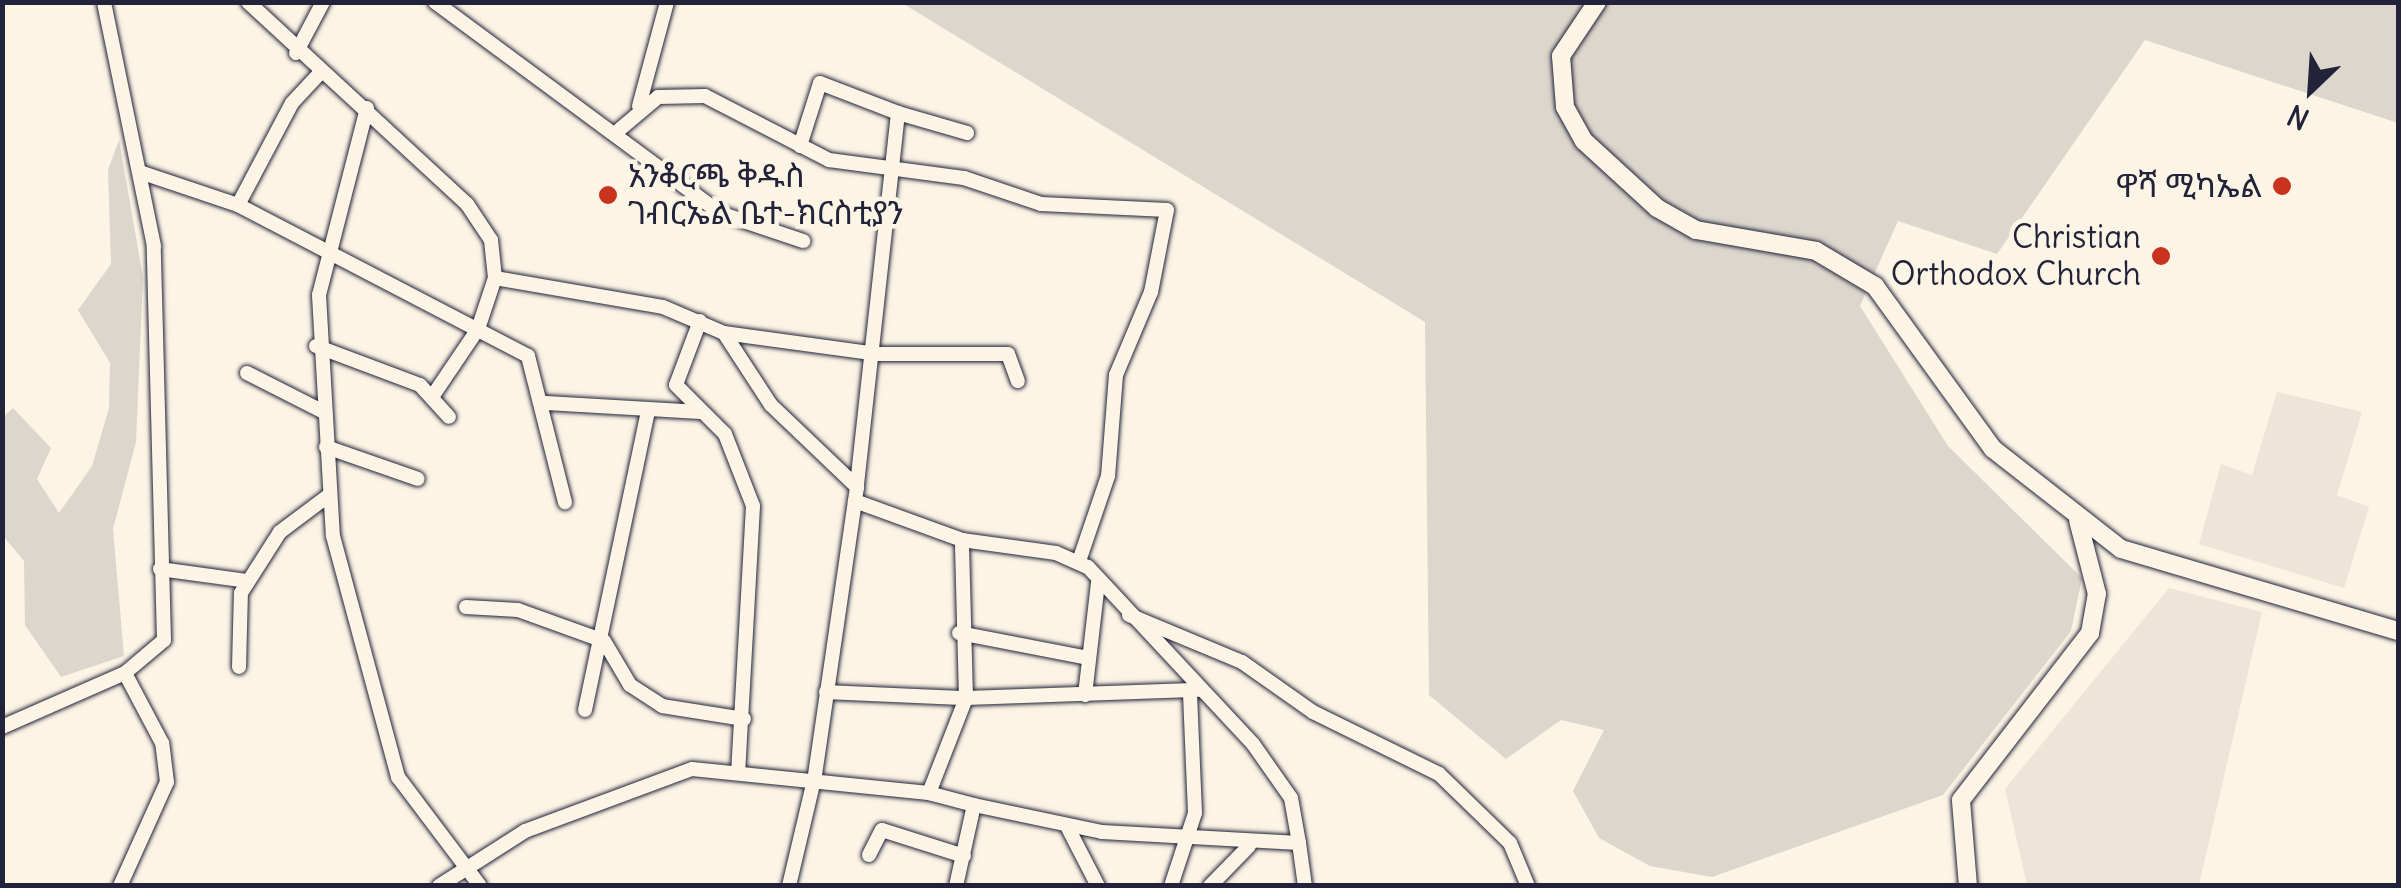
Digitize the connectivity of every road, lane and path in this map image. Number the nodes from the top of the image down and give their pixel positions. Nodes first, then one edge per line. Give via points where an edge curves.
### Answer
1 (104, 2) edge
2 (248, 2) edge
3 (323, 2) edge
4 (434, 2) edge
5 (667, 2) edge
6 (1597, 2) edge
7 (296, 53) junction
8 (320, 74) junction
9 (639, 106) junction
10 (367, 108) junction
11 (898, 113) junction
12 (619, 130) junction
13 (967, 132) dead end
14 (800, 146) junction
15 (140, 172) junction
16 (890, 175) junction
17 (238, 205) junction
18 (804, 241) dead end
19 (324, 253) junction
20 (495, 278) junction
21 (700, 321) junction
22 (478, 329) junction
23 (724, 333) junction
24 (316, 346) junction
25 (877, 354) junction
26 (247, 373) dead end
27 (1018, 381) dead end
28 (434, 394) junction
29 (544, 402) junction
30 (322, 411) junction
31 (648, 411) junction
32 (702, 412) junction
33 (449, 417) dead end
34 (326, 447) junction
35 (418, 479) dead end
36 (856, 494) junction
37 (328, 496) junction
38 (565, 502) dead end
39 (2078, 520) junction
40 (962, 540) junction
41 (1079, 561) junction
42 (160, 570) junction
43 (248, 581) junction
44 (1098, 582) junction
45 (466, 607) dead end
46 (1124, 613) junction
47 (2398, 630) edge
48 (959, 633) junction
49 (604, 641) junction
50 (1089, 658) junction
51 (240, 667) dead end
52 (125, 673) junction
53 (1195, 691) junction
54 (826, 692) junction
55 (1085, 695) junction
56 (966, 698) junction
57 (585, 710) dead end
58 (744, 719) junction
59 (2, 727) edge
60 (738, 772) junction
61 (814, 780) junction
62 (930, 793) junction
63 (974, 805) junction
64 (1068, 828) junction
65 (1191, 842) junction
66 (1299, 842) junction
67 (1248, 846) junction
68 (870, 855) dead end
69 (964, 856) junction
70 (470, 866) junction
71 (120, 886) edge
72 (439, 886) edge
73 (480, 886) edge
74 (789, 886) edge
75 (956, 886) edge
76 (1098, 886) edge
77 (1172, 886) edge
78 (1210, 886) edge
79 (1305, 886) edge
80 (1528, 886) edge
81 (1968, 886) edge

1 - 15 street
2 - 7 street
3 - 7 street
4 - 12 street
5 - 9 street
6 - 39 main road via 1571,33 1559,75 1584,140 1675,220 1816,251 1876,286 1993,449
7 - 8 street
8 - 10 street
8 - 17 street via 292,103
9 - 12 street
9 - 14 street via 705,96
10 - 19 street
10 - 20 street via 480,220
11 - 13 street
11 - 14 street via 820,83
11 - 16 street
12 - 18 street via 733,221
14 - 16 street
15 - 17 street
15 - 42 street via 154,246
16 - 25 street
16 - 41 street via 964,178 1041,204 1168,210 1151,292 1116,375 1108,476
17 - 19 street
19 - 22 street
19 - 24 street
20 - 21 street
20 - 22 street
21 - 23 street
21 - 32 street via 676,386
22 - 28 street
22 - 29 street via 534,361
23 - 25 street
23 - 36 street via 770,405
24 - 28 street
24 - 30 street
25 - 27 street via 1008,354
25 - 36 street
26 - 30 street
28 - 33 street
29 - 31 street
29 - 38 street
30 - 34 street
31 - 32 street
31 - 49 street
32 - 58 street via 734,448 751,491
34 - 35 street
34 - 37 street
36 - 40 street
36 - 54 street
37 - 43 street via 280,532
37 - 70 street via 390,758 410,799
39 - 47 main road via 2179,572
39 - 81 main road via 2097,594 2090,633 1961,800
40 - 41 street
40 - 48 street
41 - 44 street
42 - 43 street
42 - 52 street via 164,640
43 - 51 street via 237,607
44 - 46 street
44 - 50 street
45 - 49 street via 518,610
46 - 53 street
46 - 80 street via 1242,662 1313,712 1439,774 1510,843
48 - 50 street
48 - 56 street
49 - 57 street
49 - 58 street via 630,686 662,706
50 - 55 street
52 - 59 street
52 - 71 street via 162,743 167,782
53 - 55 street
53 - 65 street
53 - 66 street via 1284,782
54 - 56 street
54 - 61 street
55 - 56 street
56 - 62 street
58 - 60 street
60 - 61 street
60 - 70 street via 692,769 612,797 525,831
61 - 62 street
61 - 74 street
62 - 63 street
63 - 64 street
63 - 69 street
64 - 65 street
64 - 76 street
65 - 67 street
65 - 77 street
66 - 67 street
66 - 79 street
67 - 78 street
68 - 69 street via 882,830
69 - 75 street
70 - 72 street
70 - 73 street

